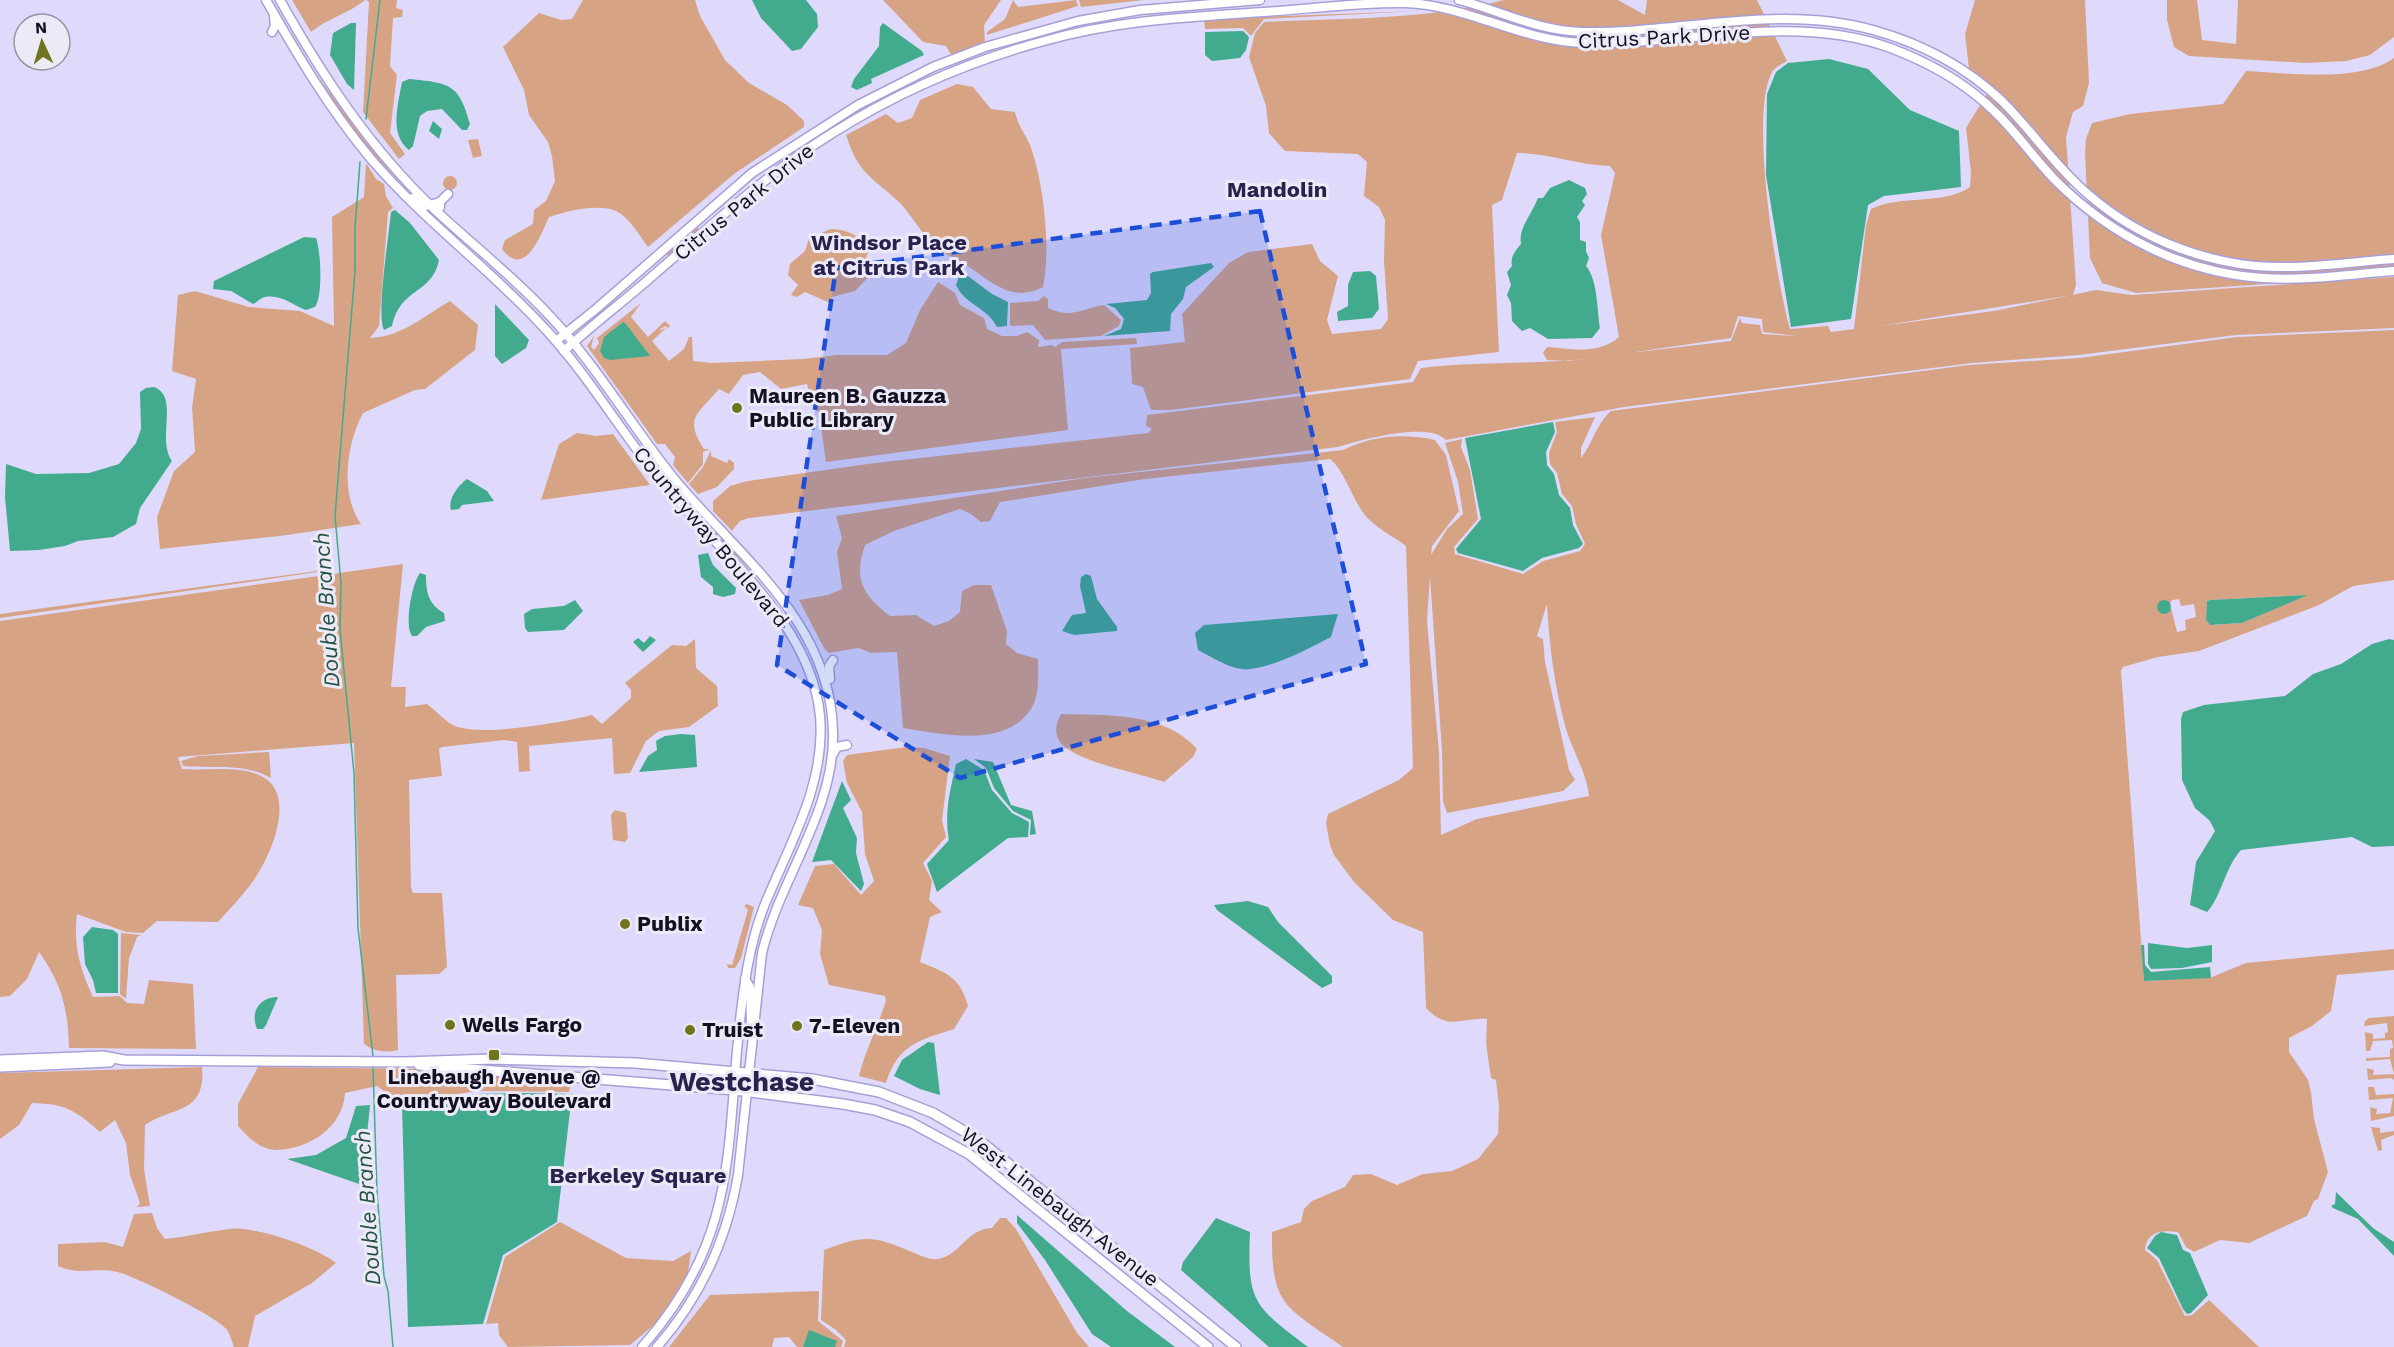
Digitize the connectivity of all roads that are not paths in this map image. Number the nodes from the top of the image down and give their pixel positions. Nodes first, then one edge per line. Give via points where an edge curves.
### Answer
1 (266, 0) edge
2 (280, 0) edge
3 (1260, 0) edge
4 (1459, 0) edge
5 (273, 13) junction
6 (1724, 23) junction
7 (282, 30) junction
8 (272, 32) dead end
9 (1724, 35) junction
10 (329, 83) junction
11 (2019, 121) junction
12 (2009, 127) junction
13 (371, 159) junction
14 (448, 194) dead end
15 (441, 202) junction
16 (431, 206) junction
17 (442, 216) junction
18 (2394, 259) edge
19 (2394, 271) edge
20 (565, 333) junction
21 (556, 341) junction
22 (573, 343) junction
23 (564, 351) junction
24 (658, 458) junction
25 (648, 465) junction
26 (699, 507) junction
27 (690, 515) junction
28 (768, 582) junction
29 (758, 591) junction
30 (806, 659) junction
31 (833, 660) dead end
32 (833, 721) junction
33 (821, 725) junction
34 (812, 739) dead end
35 (820, 744) junction
36 (833, 744) junction
37 (847, 745) dead end
38 (831, 758) junction
39 (808, 836) junction
40 (764, 906) junction
41 (774, 916) junction
42 (759, 975) junction
43 (745, 979) junction
44 (753, 1033) junction
45 (405, 1062) junction
46 (555, 1062) junction
47 (0, 1063) edge
48 (735, 1072) junction
49 (749, 1073) junction
50 (554, 1075) junction
51 (735, 1090) junction
52 (748, 1093) junction
53 (664, 1322) junction
54 (673, 1329) junction
55 (642, 1347) edge
56 (657, 1347) edge
57 (1208, 1347) edge
58 (1236, 1347) edge

1 - 5 street, Countryway Boulevard
2 - 10 street, Countryway Boulevard
3 - 20 street, Citrus Park Drive via 1140,10 1078,21 985,47 933,67 858,105 767,162
4 - 6 street, Citrus Park Drive via 1512,19 1562,30 1615,31
5 - 7 street, Countryway Boulevard
5 - 8 street
6 - 9 street
6 - 11 street, Citrus Park Drive via 1810,20 1876,31 1936,54 2001,101
7 - 10 street via 293,35
7 - 13 street, Countryway Boulevard via 336,114
9 - 12 street, Citrus Park Drive via 1798,30 1866,40 1935,67 1978,96
9 - 22 street, Citrus Park Drive via 1566,42 1530,36 1465,14 1405,3 1159,19 1045,40 934,80 831,133 761,183
10 - 16 street, Countryway Boulevard via 370,138
11 - 12 street
11 - 18 street, Citrus Park Drive via 2088,195 2152,237 2184,250 2256,266
12 - 19 street, Citrus Park Drive via 2055,180 2087,209 2120,232 2174,259 2264,278
13 - 16 street via 386,168 419,204
13 - 21 street, Countryway Boulevard
14 - 15 street
15 - 16 street
15 - 17 street
16 - 17 street, Countryway Boulevard
17 - 20 street, Countryway Boulevard via 515,280
20 - 21 street, Citrus Park Drive
20 - 22 street, Countryway Boulevard
21 - 23 street, Countryway Boulevard
22 - 23 street, Citrus Park Drive
22 - 24 street, Countryway Boulevard
23 - 25 street, Countryway Boulevard
24 - 25 street
24 - 26 street, Countryway Boulevard
25 - 27 street, Countryway Boulevard
26 - 27 street
26 - 28 street, Countryway Boulevard
27 - 29 street, Countryway Boulevard
28 - 29 street
28 - 32 street, Countryway Boulevard via 813,645 827,682
29 - 30 street, Countryway Boulevard via 787,625
30 - 33 street, Countryway Boulevard via 819,702
30 - 36 street via 818,681 826,732
31 - 32 street via 829,670
32 - 36 street, Countryway Boulevard
33 - 34 street
33 - 35 street, Countryway Boulevard
35 - 39 street via 827,762
35 - 40 street, Countryway Boulevard via 813,790
36 - 38 street, Countryway Boulevard
37 - 38 street via 837,747
38 - 39 street, Countryway Boulevard via 825,791
39 - 41 street, Countryway Boulevard
40 - 41 street via 770,906
40 - 42 street via 754,962
40 - 43 street, Countryway Boulevard
41 - 42 street, Countryway Boulevard
42 - 44 street, Countryway Boulevard
43 - 44 street via 750,987
43 - 48 street, Countryway Boulevard
44 - 49 street, Countryway Boulevard
45 - 46 main road, West Linebaugh Avenue
45 - 47 main road, West Linebaugh Avenue via 124,1060 103,1056
45 - 50 main road, West Linebaugh Avenue
46 - 48 main road, West Linebaugh Avenue via 636,1063
46 - 50 main road
48 - 49 main road, West Linebaugh Avenue
48 - 51 street, Countryway Boulevard
49 - 52 street, Countryway Boulevard
49 - 58 main road, West Linebaugh Avenue via 833,1082 879,1092 951,1123 999,1155
50 - 51 main road, West Linebaugh Avenue
51 - 52 main road, West Linebaugh Avenue
51 - 53 street, Countryway Boulevard via 725,1186 715,1222 689,1282
52 - 54 street, Countryway Boulevard via 738,1175 726,1226 700,1288
52 - 57 main road, West Linebaugh Avenue via 875,1110 934,1134 969,1154
53 - 54 street
53 - 55 street, Countryway Boulevard
54 - 56 street, Countryway Boulevard

